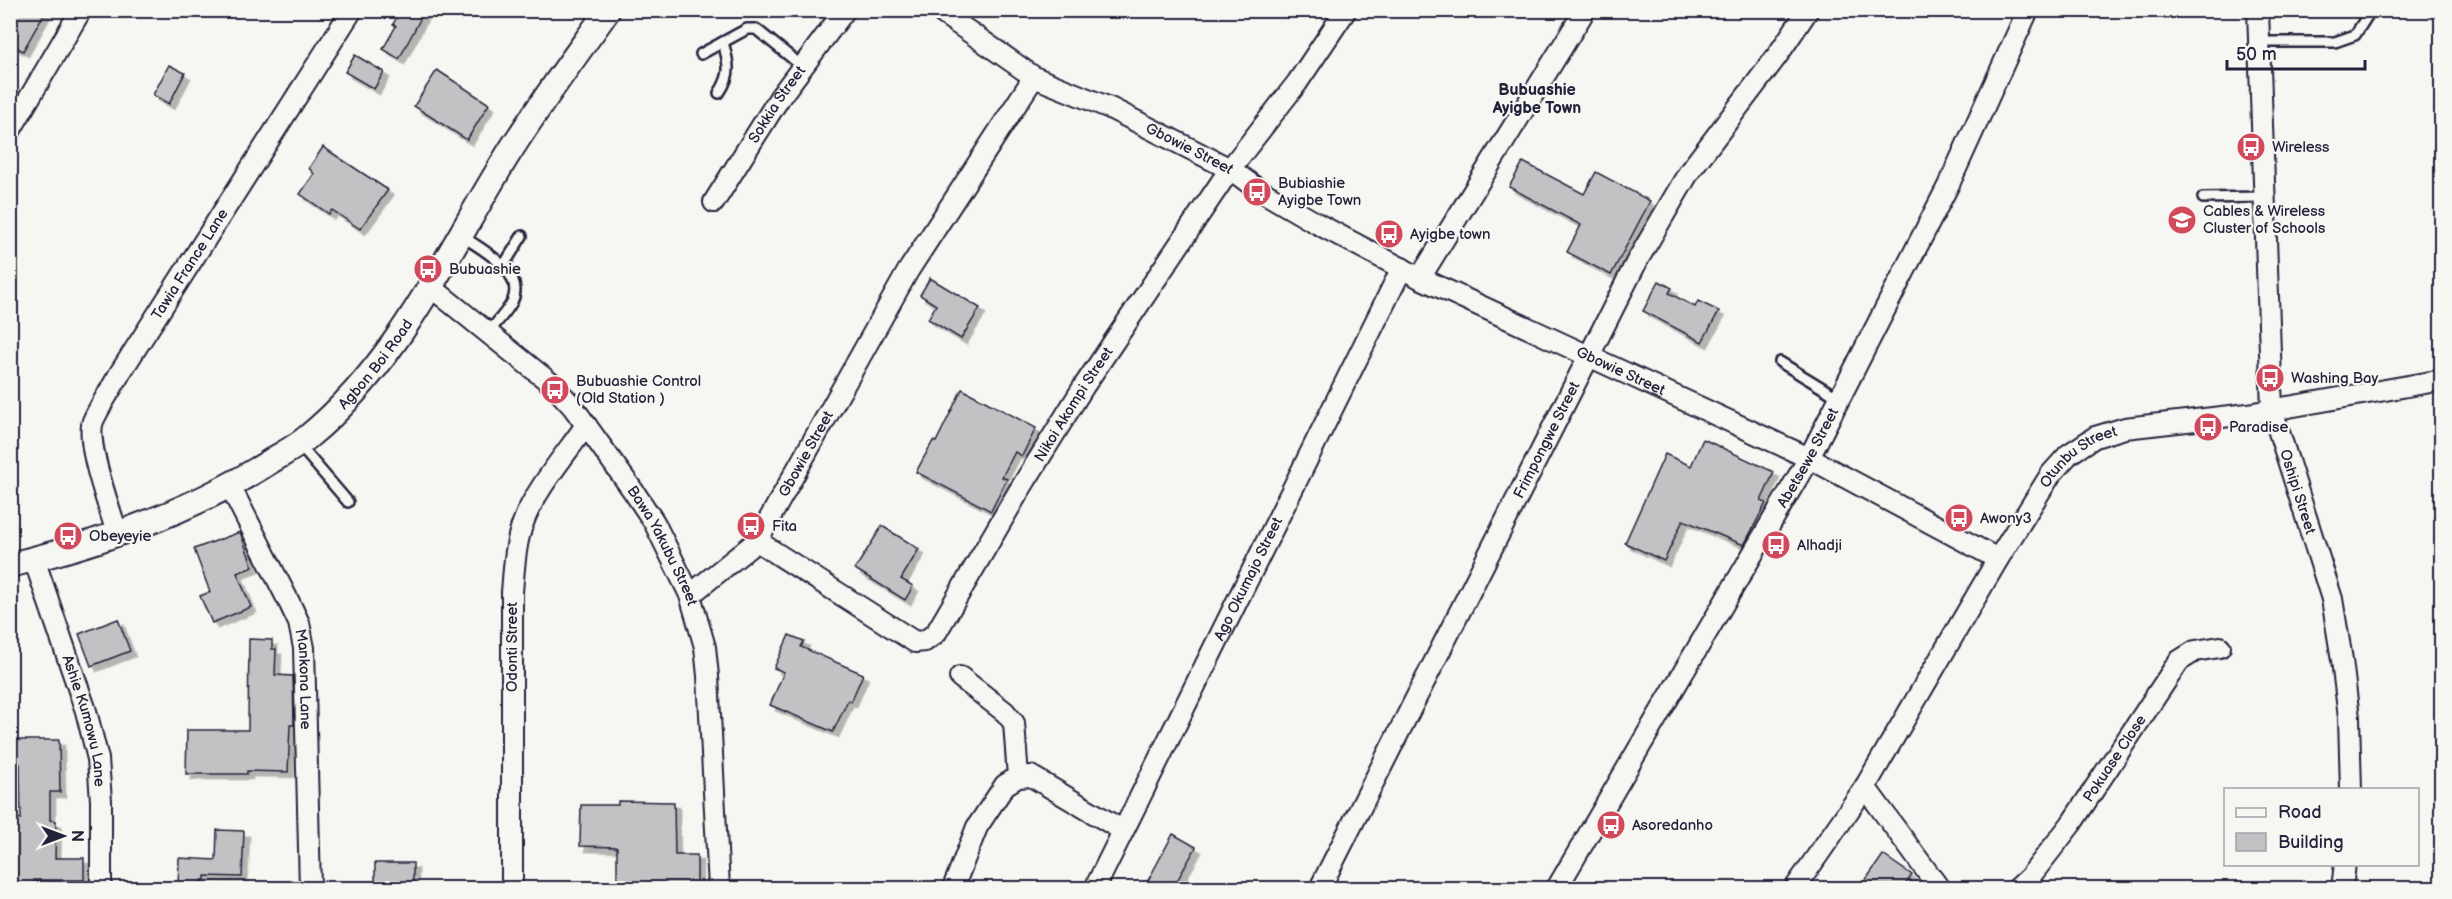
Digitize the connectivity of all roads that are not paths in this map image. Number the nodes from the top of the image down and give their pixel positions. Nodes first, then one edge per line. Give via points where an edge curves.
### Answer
1 (81, 10) edge
2 (352, 10) edge
3 (608, 10) edge
4 (844, 10) edge
5 (938, 10) edge
6 (1346, 10) edge
7 (1584, 10) edge
8 (1808, 10) edge
9 (2028, 10) edge
10 (2258, 10) edge
11 (2371, 10) edge
12 (723, 42) junction
13 (2257, 42) junction
14 (701, 54) dead end
15 (803, 67) junction
16 (1034, 77) junction
17 (719, 93) dead end
18 (10, 130) edge
19 (1230, 169) junction
20 (2263, 197) junction
21 (2203, 198) dead end
22 (714, 202) dead end
23 (460, 235) junction
24 (522, 236) dead end
25 (504, 265) junction
26 (1402, 268) junction
27 (1420, 278) junction
28 (431, 287) junction
29 (488, 333) junction
30 (1589, 357) junction
31 (1780, 362) dead end
32 (2442, 380) edge
33 (1839, 398) junction
34 (2271, 410) junction
35 (586, 425) junction
36 (298, 444) junction
37 (1809, 458) junction
38 (230, 486) junction
39 (348, 502) dead end
40 (117, 533) junction
41 (757, 542) junction
42 (34, 559) junction
43 (1998, 559) junction
44 (10, 565) edge
45 (690, 595) junction
46 (2220, 647) dead end
47 (960, 677) dead end
48 (1018, 777) junction
49 (1865, 787) junction
50 (2351, 788) edge
51 (1122, 830) junction
52 (2345, 866) edge
53 (2029, 885) edge
54 (101, 888) edge
55 (310, 888) edge
56 (512, 888) edge
57 (719, 888) edge
58 (953, 888) edge
59 (1095, 888) edge
60 (1320, 888) edge
61 (1557, 888) edge
62 (1795, 888) edge
63 (1939, 888) edge
64 (2342, 888) edge

1 - 18 street
2 - 40 street, Tawia France Lane via 120,373 94,421 93,447
3 - 23 street, Agbon Boi Road via 537,110
4 - 15 street, Sokkia Street
5 - 16 street
6 - 19 street, Nikoi Akompi Street via 1297,83
7 - 27 street
8 - 30 street, Frimpongwe Street via 1778,56 1689,172 1637,261
9 - 33 street, Abetsewe Street via 1949,184
10 - 13 street, Oshipi Street
11 - 13 lane via 2355,35 2335,42
12 - 14 lane
12 - 15 lane via 747,29 756,29
12 - 17 lane via 729,70
13 - 20 street, Oshipi Street
15 - 22 street, Sokkia Street
16 - 19 street, Gbowie Street via 1110,108
16 - 41 street, Gbowie Street via 908,271
19 - 26 street, Gbowie Street via 1316,223
19 - 41 street, Nikoi Akompi Street via 1084,386 936,633 925,641 915,642
20 - 21 lane
20 - 34 street, Oshipi Street
23 - 25 lane
23 - 28 street, Agbon Boi Road
24 - 25 lane
25 - 29 lane via 515,291 512,302
26 - 27 street, Gbowie Street
26 - 51 street, Ago Okumajo Street
27 - 30 street, Gbowie Street
28 - 29 street, Bawa Yakubu Street
28 - 36 street, Agbon Boi Road via 410,322 360,385
29 - 35 street, Bawa Yakubu Street via 553,385
30 - 37 street, Gbowie Street
30 - 60 street, Frimpongwe Street
31 - 33 lane
32 - 34 street, Otunbu Street
33 - 37 street, Abetsewe Street
34 - 43 street, Otunbu Street via 2125,428 2088,441 2051,474
34 - 50 street, Oshipi Street via 2332,599 2349,718
35 - 45 street, Bawa Yakubu Street via 654,522
35 - 56 street, Odonti Street via 531,506 515,561
36 - 38 street, Agbon Boi Road
36 - 39 lane
37 - 43 street, Gbowie Street
37 - 61 street, Abetsewe Street
38 - 40 street, Agbon Boi Road
38 - 55 street, Mankona Lane via 290,603 304,648
40 - 42 street, Agbon Boi Road
41 - 45 street, Gbowie Street
42 - 44 street, Agbon Boi Road
42 - 54 street, Ashie Kumowu Lane via 87,711 98,759
43 - 49 street, Otunbu Street
45 - 57 street, Bawa Yakubu Street via 705,647 708,676
46 - 53 street, Pokuase Close via 2194,651 2179,661
47 - 48 street via 1014,723
48 - 51 street via 1031,776
48 - 58 street via 1005,785 977,827
49 - 62 street, Otunbu Street
49 - 63 street
51 - 59 street, Ago Okumajo Street
52 - 64 street

